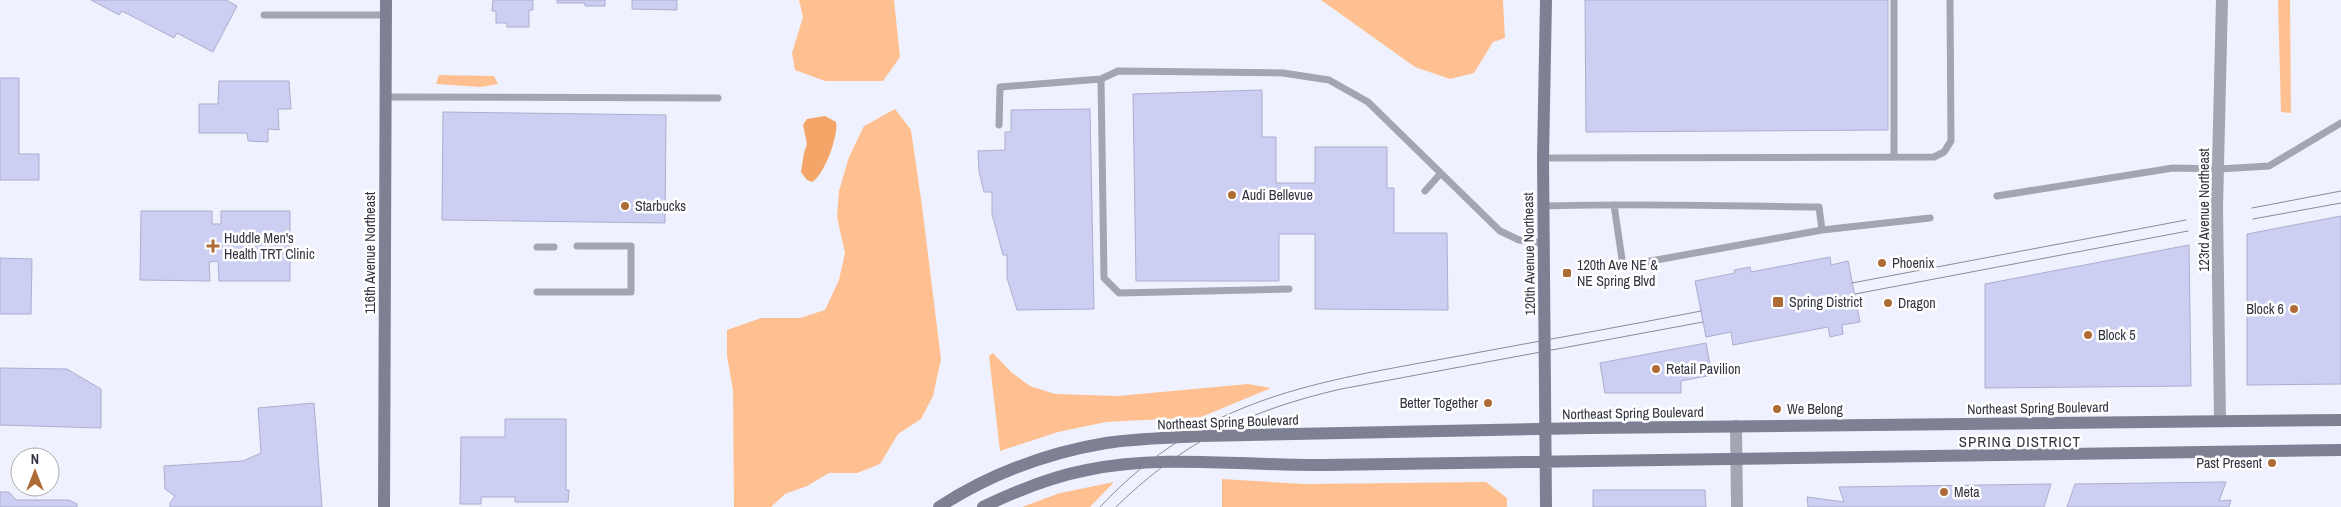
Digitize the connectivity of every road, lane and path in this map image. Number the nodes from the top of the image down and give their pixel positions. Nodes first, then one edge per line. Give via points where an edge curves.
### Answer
1 (386, 0) edge
2 (1546, 0) edge
3 (1894, 0) edge
4 (1950, 0) edge
5 (2222, 0) edge
6 (264, 15) dead end
7 (386, 15) junction
8 (1101, 79) junction
9 (386, 97) junction
10 (718, 98) dead end
11 (2341, 124) edge
12 (999, 125) dead end
13 (1894, 157) junction
14 (1543, 158) junction
15 (2219, 169) junction
16 (1441, 173) junction
17 (1425, 191) dead end
18 (1997, 196) dead end
19 (1614, 205) junction
20 (1543, 206) junction
21 (1930, 218) dead end
22 (1822, 230) junction
23 (1543, 243) junction
24 (577, 246) dead end
25 (537, 247) dead end
26 (554, 247) dead end
27 (1289, 289) dead end
28 (538, 292) dead end
29 (2341, 420) edge
30 (2220, 421) junction
31 (1736, 426) junction
32 (1545, 429) junction
33 (2341, 450) edge
34 (1736, 459) junction
35 (1546, 462) junction
36 (384, 507) edge
37 (939, 507) edge
38 (983, 507) edge
39 (1546, 507) edge
40 (1736, 507) edge

1 - 7 street, 116th Avenue Northeast
2 - 14 street, 120th Avenue Northeast
3 - 13 lane
4 - 13 lane via 1951,141 1944,152 1934,157
5 - 15 street, 123rd Avenue Northeast
6 - 7 lane
7 - 9 street, 116th Avenue Northeast
8 - 12 lane via 1000,87
8 - 16 lane via 1118,72 1128,72 1283,73 1329,80 1368,102
8 - 27 lane via 1104,278 1119,293
9 - 10 lane
9 - 36 street, 116th Avenue Northeast
11 - 15 lane via 2269,166
13 - 14 lane
14 - 20 street, 120th Avenue Northeast
15 - 18 lane via 2173,168
15 - 30 street, 123rd Avenue Northeast
16 - 17 lane
16 - 23 lane via 1500,231 1519,240
19 - 20 lane
19 - 22 lane via 1819,207
19 - 22 lane via 1623,266
20 - 23 street, 120th Avenue Northeast
21 - 22 lane
23 - 32 street, 120th Avenue Northeast
24 - 28 lane via 631,246 631,292
25 - 26 lane
29 - 30 street, Northeast Spring Boulevard
30 - 31 street, Northeast Spring Boulevard
31 - 32 street, Northeast Spring Boulevard
31 - 34 street
32 - 35 street, 120th Avenue Northeast
32 - 37 street, Northeast Spring Boulevard via 1150,439 1107,443 1069,450 1015,468
33 - 34 street
34 - 35 street
34 - 40 street
35 - 38 street via 1178,462 1117,466 1058,477
35 - 39 street, 120th Avenue Northeast

